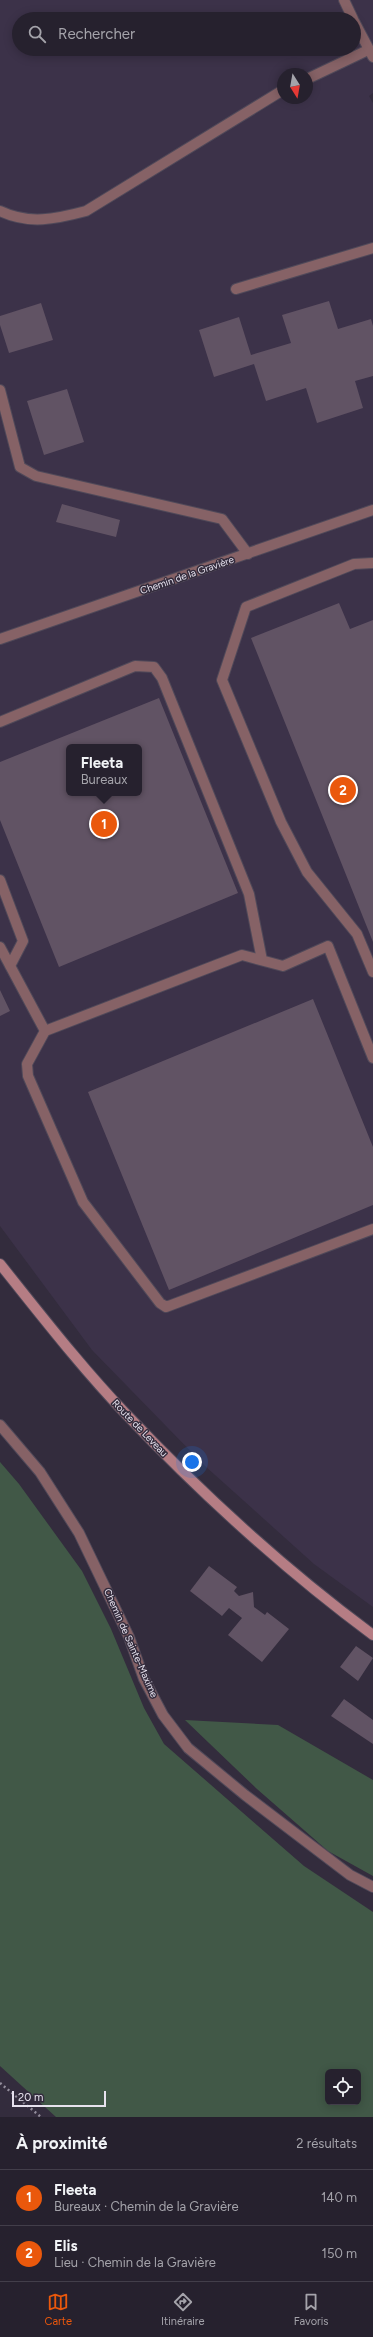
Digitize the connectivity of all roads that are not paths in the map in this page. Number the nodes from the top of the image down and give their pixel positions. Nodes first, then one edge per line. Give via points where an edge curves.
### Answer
1 (344, 0) edge
2 (350, 12) edge
3 (361, 34) edge
4 (371, 54) edge
5 (313, 77) edge
6 (277, 94) edge
7 (0, 211) edge
8 (373, 248) edge
9 (236, 289) dead end
10 (0, 390) edge
11 (3, 416) edge
12 (373, 510) edge
13 (248, 554) junction
14 (373, 563) edge
15 (0, 639) edge
16 (0, 722) edge
17 (0, 880) edge
18 (0, 947) edge
19 (262, 960) junction
20 (10, 966) junction
21 (373, 972) edge
22 (45, 1031) junction
23 (373, 1058) edge
24 (373, 1229) edge
25 (0, 1264) edge
26 (0, 1425) edge
27 (373, 1635) edge
28 (373, 1887) edge

1 - 2 street
3 - 4 street
4 - 5 street
6 - 7 street via 86,211 55,220 28,220
8 - 9 street
10 - 11 street
11 - 13 street via 20,466 36,476 222,519
12 - 13 street, Chemin de la Gravière
13 - 15 street, Chemin de la Gravière
14 - 21 street via 354,564 246,607 222,680 281,822 304,866 357,934
16 - 19 street via 135,666 154,667 162,678 249,894
17 - 20 street via 23,941
18 - 20 street
19 - 22 street via 242,955
19 - 23 street via 282,966 328,946
20 - 22 street
22 - 24 street via 28,1064 28,1076 83,1202 160,1303 166,1307
25 - 27 street, Route de Leveau via 63,1344 125,1414 179,1468 281,1563
26 - 28 street, Chemin de Sainte-Maxime via 40,1472 79,1533 129,1637 144,1679 163,1715 188,1748 350,1875

